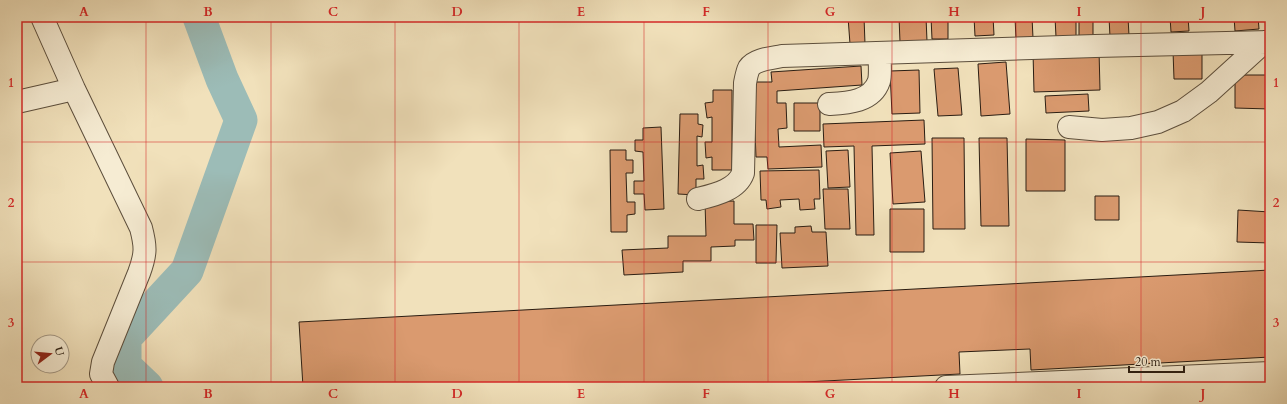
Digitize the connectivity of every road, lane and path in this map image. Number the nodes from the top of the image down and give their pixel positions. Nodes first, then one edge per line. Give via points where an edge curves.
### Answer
1 (42, 17) edge
2 (1267, 42) edge
3 (880, 53) junction
4 (74, 89) junction
5 (17, 102) edge
6 (828, 104) dead end
7 (1069, 127) dead end
8 (698, 199) dead end
9 (1270, 373) edge
10 (108, 387) edge
11 (946, 387) edge

1 - 4 street
2 - 3 street
2 - 7 street via 1184,111 1158,122 1131,128 1102,130
3 - 6 street via 879,80 873,92 862,99
3 - 8 street via 782,56 752,65 745,83 740,180 726,190
4 - 5 street
4 - 10 street via 141,228 145,245 139,273 102,362 102,374
9 - 11 street

